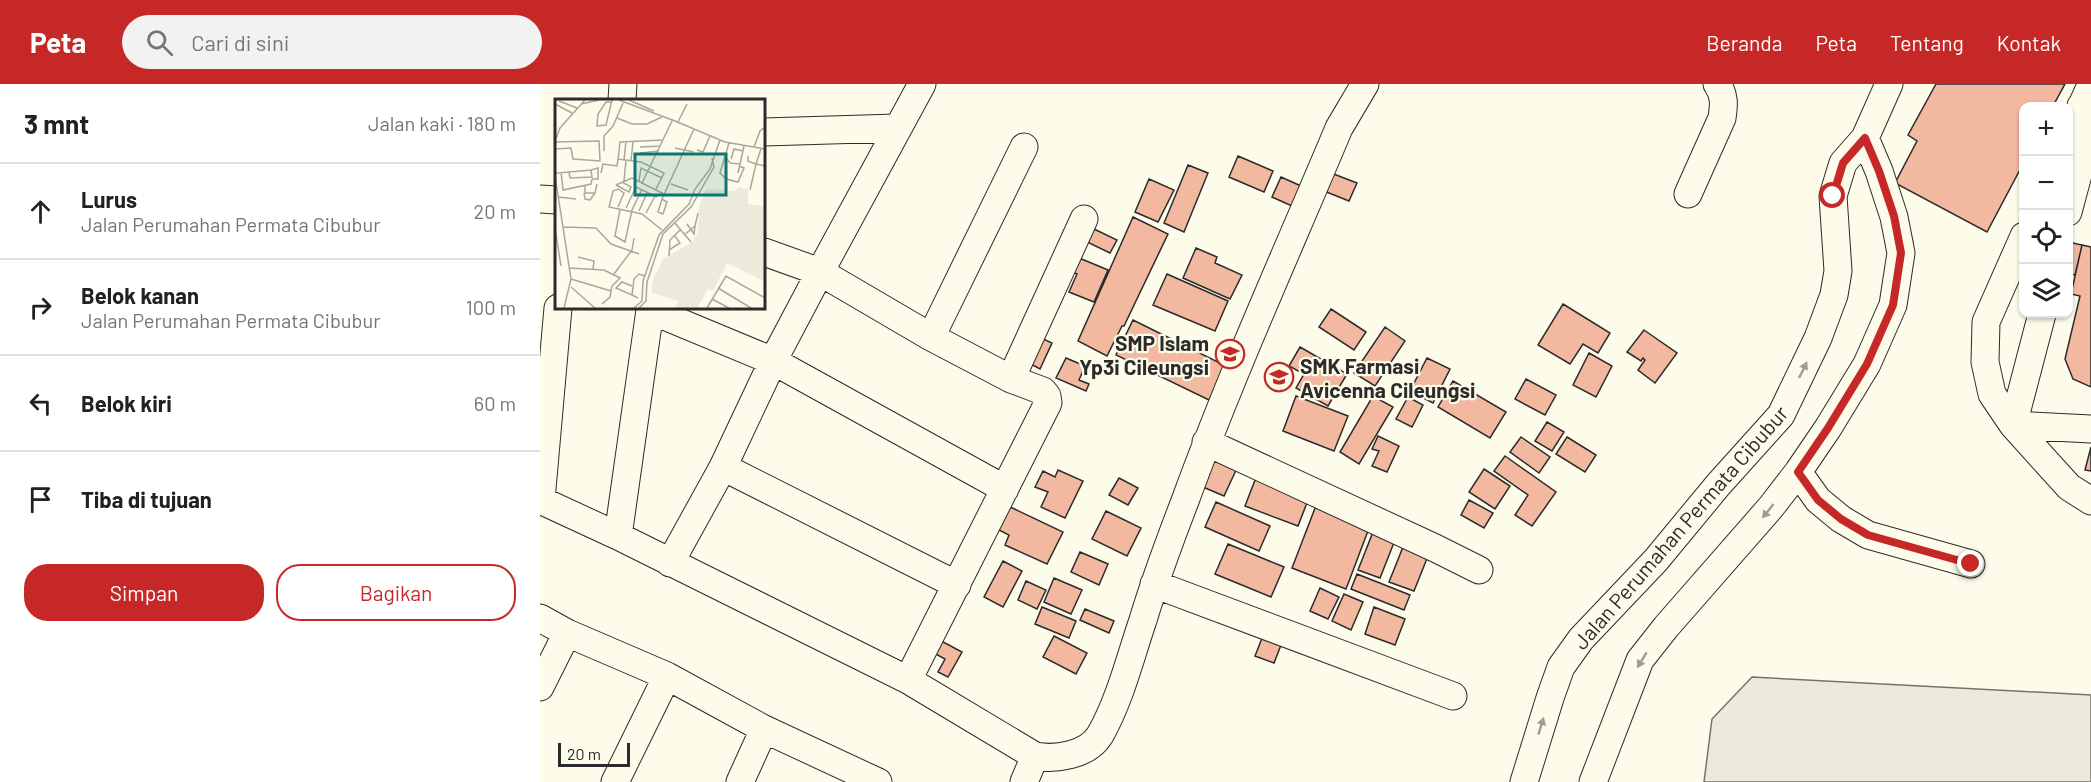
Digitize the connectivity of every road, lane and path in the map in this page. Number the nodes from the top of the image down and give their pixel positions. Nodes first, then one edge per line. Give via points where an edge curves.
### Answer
1 (623, 84) edge
2 (922, 84) edge
3 (1365, 84) edge
4 (1717, 84) edge
5 (1889, 84) edge
6 (622, 99) edge
7 (2089, 107) edge
8 (897, 128) junction
9 (2073, 128) edge
10 (765, 132) edge
11 (1865, 138) junction
12 (1024, 147) dead end
13 (1688, 194) dead end
14 (540, 199) edge
15 (555, 200) edge
16 (2069, 210) edge
17 (1084, 219) dead end
18 (2019, 247) edge
19 (765, 252) edge
20 (820, 272) junction
21 (540, 296) edge
22 (555, 297) edge
23 (558, 309) edge
24 (645, 309) edge
25 (647, 309) edge
26 (2041, 318) edge
27 (931, 337) junction
28 (773, 361) junction
29 (1011, 379) junction
30 (2013, 425) junction
31 (2091, 429) edge
32 (1206, 442) junction
33 (723, 467) junction
34 (1798, 472) junction
35 (1005, 489) junction
36 (541, 500) edge
37 (2091, 501) edge
38 (618, 536) junction
39 (670, 563) junction
40 (1971, 564) dead end
41 (1479, 570) dead end
42 (1154, 584) junction
43 (957, 585) junction
44 (540, 618) edge
45 (567, 633) junction
46 (667, 676) junction
47 (908, 680) junction
48 (540, 687) edge
49 (1453, 696) dead end
50 (764, 729) junction
51 (1035, 756) junction
52 (615, 782) edge
53 (740, 782) edge
54 (878, 782) edge
55 (1024, 782) edge
56 (1524, 782) edge
57 (1593, 782) edge

1 - 6 street
2 - 8 street
3 - 32 street via 1339,128
4 - 13 street via 1722,90 1722,118
5 - 11 street, Jalan Perumahan Permata Cibubur
7 - 9 street
7 - 16 street via 2084,152
8 - 10 street
8 - 20 street
11 - 34 street via 1894,216 1901,253 1893,305 1867,364
56 -> 11 street, Jalan Perumahan Permata Cibubur via 1561,667 1581,639 1656,560 1780,415 1818,338 1833,295 1838,271 1833,196 1843,163
12 - 27 street
14 - 15 street
17 - 29 street
18 - 30 street via 1986,322 1985,362 1992,394
19 - 20 street
20 - 27 street
20 - 28 street
21 - 22 street
23 - 36 street
24 - 38 street
25 - 28 street
26 - 30 street
27 - 29 street
28 - 33 street
28 - 35 street
29 - 35 street via 1043,391 1048,400
30 - 31 street
30 - 37 street via 2069,487
32 - 41 street
32 - 42 street
33 - 39 street
33 - 43 street
34 - 40 street via 1818,500 1868,535
34 -> 57 street via 1640,660
35 - 43 street
36 - 38 street
38 - 39 street
39 - 47 street
42 - 49 street
42 - 51 street via 1100,736 1090,747 1078,752 1047,758
43 - 47 street
44 - 45 street
45 - 46 street
45 - 48 street
46 - 50 street
46 - 52 street
47 - 51 street
50 - 53 street
50 - 54 street
51 - 55 street

